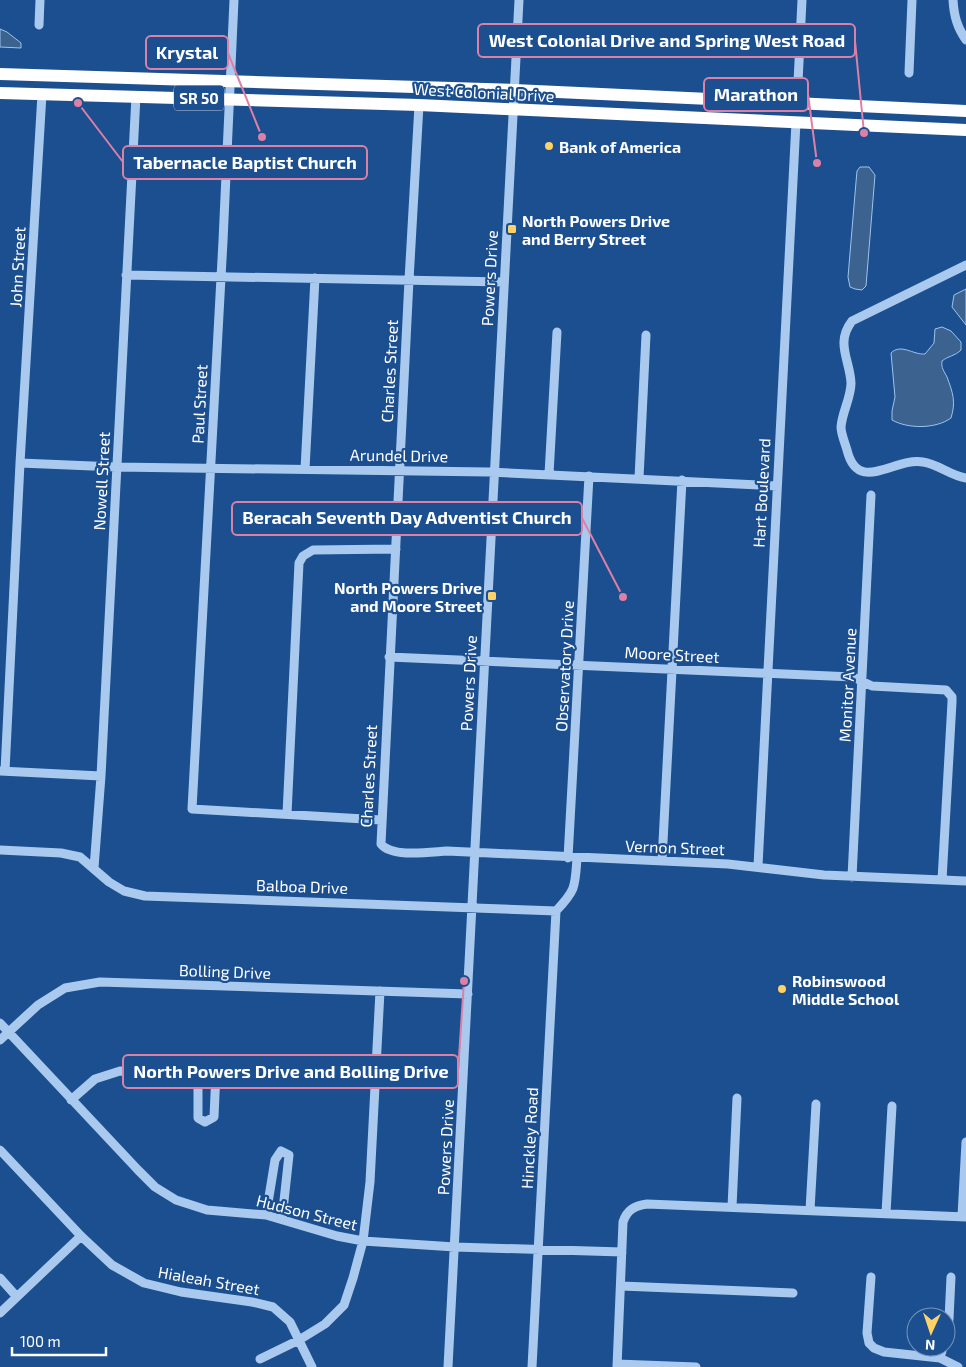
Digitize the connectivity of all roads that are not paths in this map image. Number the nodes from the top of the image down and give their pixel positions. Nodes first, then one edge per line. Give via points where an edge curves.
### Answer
1 (40, 0) edge
2 (234, 0) edge
3 (519, 0) edge
4 (802, 0) edge
5 (912, 0) edge
6 (953, 0) edge
7 (39, 25) dead end
8 (966, 40) edge
9 (909, 73) dead end
10 (0, 74) edge
11 (42, 75) junction
12 (100, 77) junction
13 (231, 80) junction
14 (514, 90) junction
15 (0, 91) edge
16 (42, 94) junction
17 (136, 96) junction
18 (230, 99) junction
19 (797, 103) junction
20 (419, 105) junction
21 (863, 106) junction
22 (513, 109) junction
23 (966, 111) edge
24 (730, 119) junction
25 (796, 122) junction
26 (964, 129) edge
27 (966, 265) edge
28 (126, 275) junction
29 (221, 276) junction
30 (315, 278) junction
31 (409, 280) junction
32 (504, 282) junction
33 (557, 332) dead end
34 (646, 335) dead end
35 (20, 463) junction
36 (116, 467) junction
37 (211, 468) junction
38 (304, 469) junction
39 (399, 470) junction
40 (494, 472) junction
41 (549, 474) junction
42 (589, 476) junction
43 (639, 478) junction
44 (966, 478) edge
45 (682, 480) junction
46 (777, 486) junction
47 (871, 495) dead end
48 (396, 549) junction
49 (389, 657) junction
50 (484, 661) junction
51 (579, 665) junction
52 (673, 669) junction
53 (767, 674) junction
54 (862, 680) junction
55 (2, 771) edge
56 (101, 776) junction
57 (287, 814) junction
58 (381, 820) junction
59 (384, 848) joint
60 (0, 850) edge
61 (474, 854) junction
62 (573, 858) junction
63 (662, 861) junction
64 (758, 866) junction
65 (94, 868) junction
66 (852, 877) junction
67 (942, 880) junction
68 (966, 881) edge
69 (472, 908) junction
70 (556, 911) junction
71 (380, 991) junction
72 (468, 994) junction
73 (0, 1024) edge
74 (8, 1032) junction
75 (0, 1040) edge
76 (198, 1072) junction
77 (216, 1072) junction
78 (375, 1078) junction
79 (737, 1098) dead end
80 (71, 1100) junction
81 (816, 1104) dead end
82 (892, 1106) dead end
83 (966, 1142) edge
84 (0, 1150) edge
85 (732, 1207) junction
86 (810, 1210) junction
87 (886, 1213) junction
88 (266, 1215) junction
89 (964, 1216) edge
90 (282, 1219) junction
91 (81, 1236) junction
92 (363, 1241) junction
93 (455, 1247) junction
94 (539, 1250) junction
95 (622, 1252) junction
96 (871, 1277) dead end
97 (951, 1277) dead end
98 (0, 1278) edge
99 (621, 1286) junction
100 (793, 1293) dead end
101 (17, 1297) junction
102 (950, 1307) edge
103 (0, 1313) edge
104 (299, 1340) junction
105 (940, 1358) joint
106 (260, 1359) dead end
107 (617, 1365) edge
108 (312, 1367) edge
109 (448, 1367) edge
110 (532, 1367) edge
111 (696, 1367) edge
112 (958, 1367) edge

1 - 7 street
2 - 13 street, Paul Street
3 - 14 street, Powers Drive
4 - 19 street
5 - 9 street
6 - 8 street via 958,29
10 - 11 highway, West Colonial Drive / SR 50
11 - 12 highway, West Colonial Drive / SR 50
11 - 15 highway via 32,84
12 - 13 highway, West Colonial Drive / SR 50
12 - 16 highway via 52,85
13 - 14 highway, West Colonial Drive / SR 50
13 - 18 street, Paul Street
14 - 19 highway, West Colonial Drive / SR 50
14 - 22 street, Powers Drive
15 - 16 highway, West Colonial Drive / SR 50
16 - 17 highway, West Colonial Drive / SR 50
16 - 35 street, John Street
17 - 18 highway, West Colonial Drive / SR 50
17 - 28 street, Nowell Street
18 - 20 highway, West Colonial Drive / SR 50
18 - 29 street, Paul Street
19 - 21 highway, West Colonial Drive / SR 50
19 - 24 highway via 786,112
20 - 22 highway, West Colonial Drive / SR 50
20 - 31 street, Charles Street
21 - 23 highway, West Colonial Drive / SR 50
21 - 25 highway via 806,113
22 - 24 highway, West Colonial Drive / SR 50
22 - 32 street, Powers Drive
24 - 25 highway, West Colonial Drive / SR 50
25 - 26 highway, West Colonial Drive / SR 50
25 - 46 street, Hart Boulevard
27 - 44 street via 852,321 846,330 845,357 850,391 841,429 849,459 860,472 923,462
28 - 29 street
28 - 36 street, Nowell Street
29 - 30 street
29 - 37 street, Paul Street
30 - 31 street
30 - 38 street
31 - 32 street
31 - 39 street, Charles Street
32 - 40 street, Powers Drive
33 - 41 street
34 - 43 street
35 - 36 street, Arundel Drive
35 - 55 street, John Street
36 - 37 street, Arundel Drive
36 - 56 street, Nowell Street
37 - 38 street, Arundel Drive
37 - 57 street, Paul Street via 192,809
38 - 39 street, Arundel Drive
39 - 40 street, Arundel Drive
39 - 48 street, Charles Street
40 - 41 street, Arundel Drive
40 - 50 street, Powers Drive
41 - 42 street, Arundel Drive
42 - 43 street, Arundel Drive
42 - 51 street, Observatory Drive
43 - 45 street, Arundel Drive
45 - 46 street, Arundel Drive
45 - 52 street
46 - 53 street, Hart Boulevard
47 - 54 street, Monitor Avenue
48 - 49 street, Charles Street
48 - 57 street via 313,550 299,563
49 - 50 street, Moore Street
49 - 58 street, Charles Street
50 - 51 street, Moore Street
50 - 61 street, Powers Drive
51 - 52 street, Moore Street
51 - 62 street, Observatory Drive
52 - 53 street, Moore Street
52 - 63 street
53 - 54 street, Moore Street
53 - 64 street, Hart Boulevard
54 - 66 street, Monitor Avenue
54 - 67 street, Moore Street via 872,686 950,692
55 - 56 street
56 - 65 street, Nowell Street
57 - 58 street
58 - 59 street, Charles Street via 380,839
59 - 61 street, Vernon Street via 394,852
60 - 65 street, Balboa Drive via 61,853 80,857
61 - 62 street, Vernon Street
61 - 69 street, Powers Drive
62 - 63 street, Vernon Street
62 - 70 street via 575,888
63 - 64 street, Vernon Street
64 - 66 street, Vernon Street
65 - 69 street, Balboa Drive via 124,891 145,896
66 - 67 street, Vernon Street
67 - 68 street, Vernon Street
69 - 70 street, Balboa Drive
69 - 72 street, Powers Drive
70 - 94 street, Hinckley Road
71 - 72 street, Bolling Drive
71 - 74 street, Bolling Drive via 100,982 65,988 38,1005
71 - 78 street
72 - 93 street, Powers Drive
73 - 74 street, Hudson Street
74 - 75 street, Bolling Drive
74 - 80 street, Hudson Street
76 - 77 street
76 - 77 street via 198,1118 205,1122 214,1117
76 - 80 street via 120,1071 95,1079
77 - 78 street
78 - 92 street via 370,1182
79 - 85 street
80 - 88 street, Hudson Street via 155,1187 176,1200 207,1210
81 - 86 street
82 - 87 street
83 - 89 street
84 - 91 street, Hialeah Street
85 - 86 street
85 - 95 street via 636,1206 623,1222
86 - 87 street
87 - 89 street
88 - 90 street, Hudson Street
88 - 90 street via 275,1160 281,1151 288,1154
90 - 92 street, Hudson Street
91 - 101 street
91 - 104 street, Hialeah Street via 112,1265 144,1283 273,1308 290,1322
92 - 93 street, Hudson Street
92 - 104 street via 344,1305 326,1324
93 - 94 street, Hudson Street
93 - 109 street, Powers Drive
94 - 95 street, Hudson Street
94 - 110 street, Hinckley Road
95 - 99 street
96 - 105 street via 869,1343 884,1352
97 - 102 street
98 - 101 street
99 - 100 street
99 - 107 street
101 - 103 street
104 - 106 street
104 - 108 street, Hialeah Street
105 - 112 street
107 - 111 street

